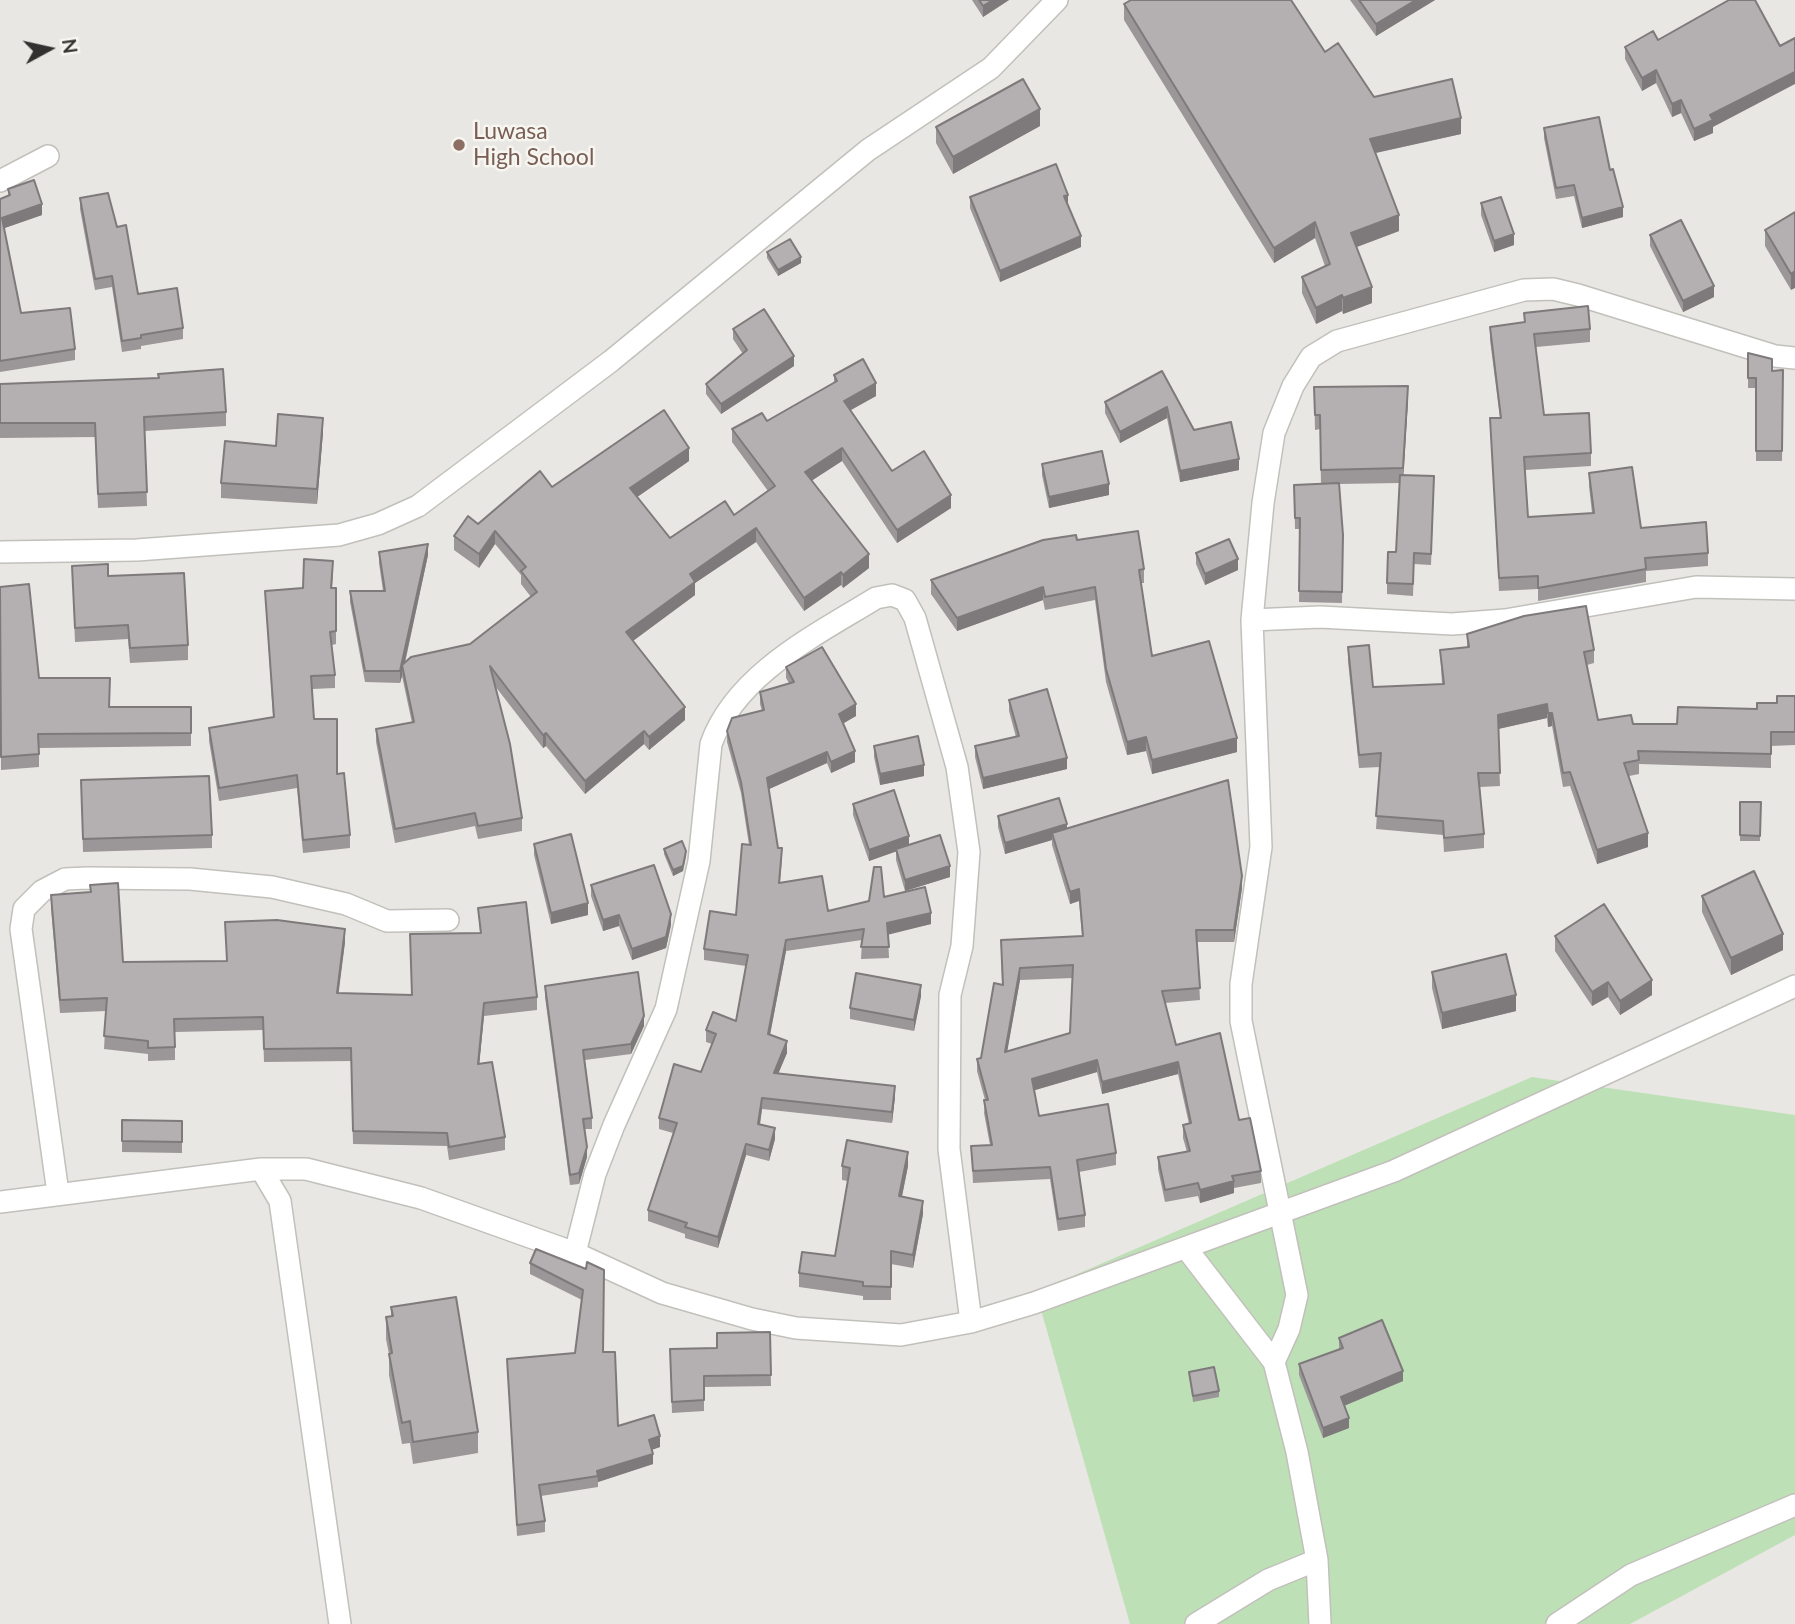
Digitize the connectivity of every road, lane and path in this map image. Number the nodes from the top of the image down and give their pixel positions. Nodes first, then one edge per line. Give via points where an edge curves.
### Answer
1 (1057, 0) edge
2 (48, 156) dead end
3 (0, 181) edge
4 (1795, 358) edge
5 (0, 552) edge
6 (1795, 589) edge
7 (1252, 620) junction
8 (448, 920) dead end
9 (1795, 986) edge
10 (261, 1169) junction
11 (306, 1169) junction
12 (58, 1193) junction
13 (281, 1200) junction
14 (0, 1202) edge
15 (1282, 1213) junction
16 (1186, 1248) junction
17 (575, 1254) junction
18 (971, 1322) junction
19 (1274, 1362) junction
20 (1795, 1505) edge
21 (1317, 1560) junction
22 (340, 1624) edge
23 (1196, 1624) edge
24 (1320, 1624) edge
25 (1557, 1624) edge

1 - 5 street via 990,68 868,150 611,361 418,506 339,535 137,550
2 - 3 street
4 - 7 street via 1775,356 1553,289 1524,290 1337,341 1311,357 1274,433
6 - 7 street via 1696,587 1505,620 1452,624 1320,617
7 - 15 street via 1261,847 1241,984 1241,1021
8 - 12 street via 387,921 299,892 190,879 65,879 42,891 24,909 21,929
9 - 15 street via 1394,1171
10 - 11 street
10 - 12 street
10 - 13 street
11 - 13 street
11 - 17 street via 421,1198
12 - 14 street
13 - 22 street
15 - 16 street
15 - 19 street via 1297,1295
16 - 18 street
16 - 19 street
17 - 18 street via 662,1293 796,1328 901,1335
17 - 18 street via 595,1174 666,1009 699,860 718,726 742,694 789,652 876,598 892,595 905,600 915,618 957,767 969,852 962,946 950,995 949,1149
19 - 21 street
20 - 25 street via 1631,1575
21 - 23 street via 1268,1580
21 - 24 street

